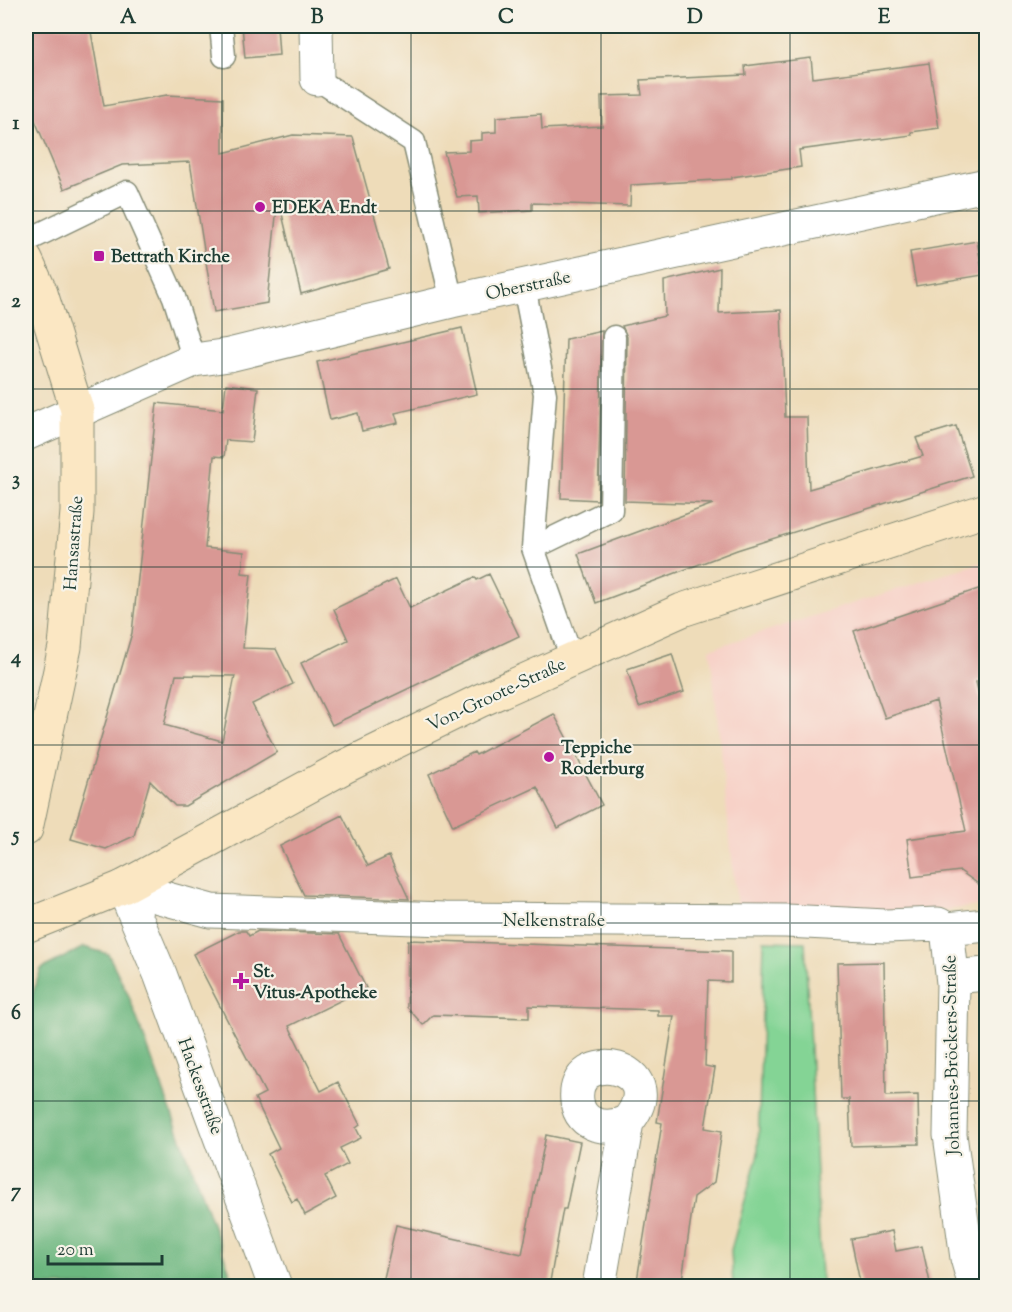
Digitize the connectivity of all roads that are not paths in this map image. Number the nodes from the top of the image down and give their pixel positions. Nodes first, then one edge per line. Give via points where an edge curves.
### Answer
1 (221, 26) edge
2 (316, 26) edge
3 (224, 56) dead end
4 (317, 79) joint
5 (987, 185) edge
6 (26, 241) edge
7 (26, 260) edge
8 (524, 286) junction
9 (452, 301) junction
10 (614, 337) dead end
11 (194, 360) junction
12 (77, 410) junction
13 (26, 434) edge
14 (987, 510) edge
15 (533, 548) junction
16 (572, 659) junction
17 (26, 830) edge
18 (123, 887) junction
19 (987, 925) edge
20 (26, 927) edge
21 (947, 928) junction
22 (987, 974) edge
23 (953, 977) junction
24 (627, 1122) dead end
25 (275, 1287) edge
26 (599, 1287) edge
27 (975, 1287) edge

1 - 3 lane
2 - 4 street
4 - 9 lane via 414,142
5 - 8 street, Oberstraße
6 - 11 lane via 127,192 174,297
7 - 12 street, Hansastraße
8 - 9 street, Oberstraße
8 - 15 lane via 545,394
9 - 11 street, Oberstraße
10 - 15 lane via 611,510
11 - 12 street, Oberstraße
12 - 13 street, Oberstraße
12 - 17 street, Hansastraße via 77,512 65,647
14 - 16 street, Von-Groote-Straße via 682,610
15 - 16 lane
16 - 18 street, Von-Groote-Straße via 344,767
18 - 20 street, Von-Groote-Straße
18 - 21 street, Nelkenstraße via 211,911 445,919 938,924
18 - 25 street, Hackesstraße via 160,974
19 - 21 street, Nelkenstraße
21 - 23 street, Johannes-Bröckers-Straße
22 - 23 street
23 - 27 street, Johannes-Bröckers-Straße via 950,1135 967,1258
24 - 26 street

